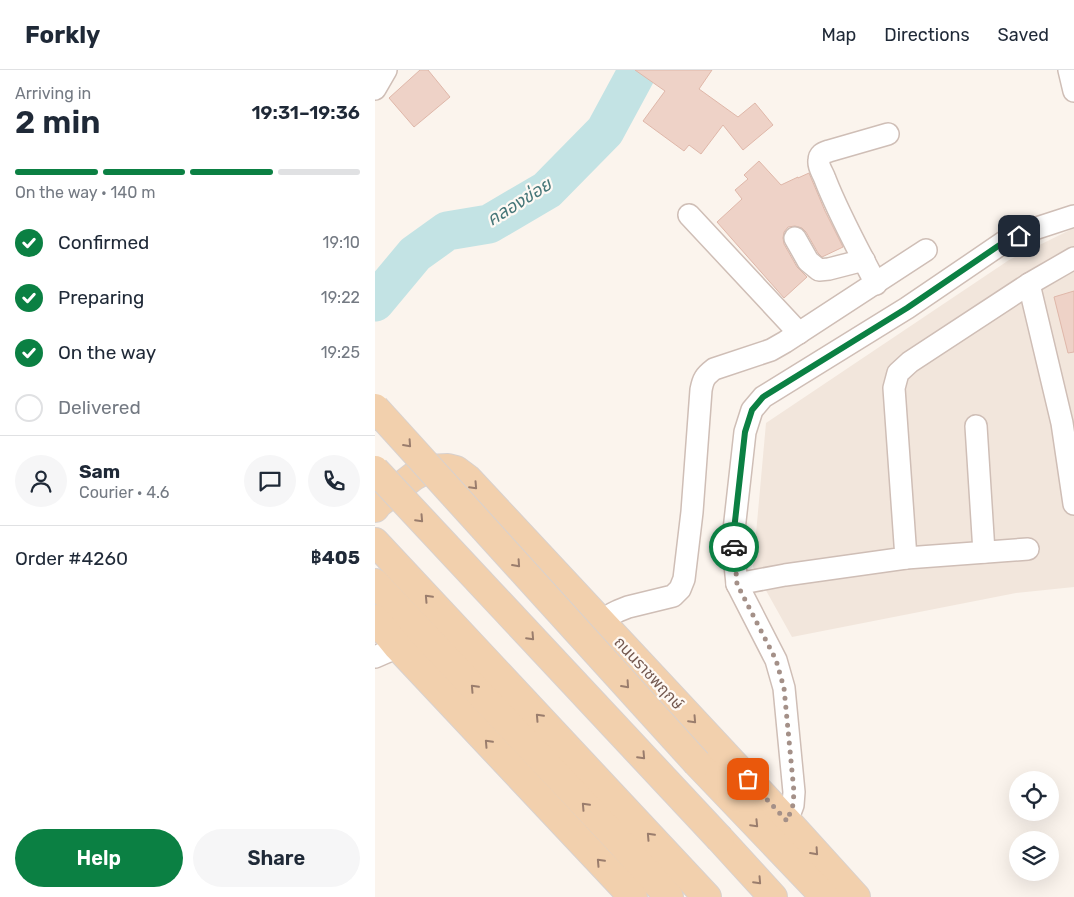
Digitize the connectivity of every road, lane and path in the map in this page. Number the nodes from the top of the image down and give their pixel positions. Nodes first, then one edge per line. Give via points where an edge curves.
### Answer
1 (387, 70) edge
2 (1069, 70) edge
3 (375, 89) edge
4 (1074, 91) edge
5 (888, 134) dead end
6 (689, 215) dead end
7 (1074, 216) edge
8 (795, 238) dead end
9 (926, 250) dead end
10 (1074, 258) edge
11 (863, 260) junction
12 (876, 284) junction
13 (1029, 284) junction
14 (799, 333) junction
15 (375, 408) edge
16 (976, 426) dead end
17 (375, 470) edge
18 (1074, 504) edge
19 (375, 508) edge
20 (375, 542) edge
21 (1028, 549) dead end
22 (984, 552) junction
23 (906, 558) junction
24 (375, 583) edge
25 (737, 584) junction
26 (375, 619) edge
27 (603, 624) junction
28 (386, 652) edge
29 (787, 821) junction
30 (633, 897) edge
31 (669, 897) edge
32 (707, 897) edge
33 (773, 897) edge
34 (825, 897) edge
35 (856, 897) edge

1 - 3 street
2 - 4 street
5 - 11 street via 829,150 819,158 830,193
6 - 14 street
7 - 25 street via 1034,228 1004,242 907,308 763,397 752,410 745,432 733,539
8 - 11 street via 808,262 819,270
9 - 12 street
10 - 13 street
11 - 12 street
12 - 14 street
13 - 18 street via 1061,423
13 - 23 street via 910,362 899,373 894,388
14 - 27 street via 771,350 713,369 706,375 701,390 684,579 673,596 618,611
15 -> 34 main road, ถนนราชพฤกษ์, bridge via 697,763
16 - 22 street
17 -> 33 main road, bridge
19 -> 27 main road, ถนนราชพฤกษ์ via 427,469 456,470
32 -> 20 main road
21 - 22 street
22 - 23 street
23 - 25 street via 785,574
31 -> 24 main road
25 - 29 street via 776,660 784,688 794,792
26 - 28 main road
27 -> 29 main road, ถนนราชพฤกษ์
30 -> 28 main road
29 -> 35 main road, ถนนราชพฤกษ์

